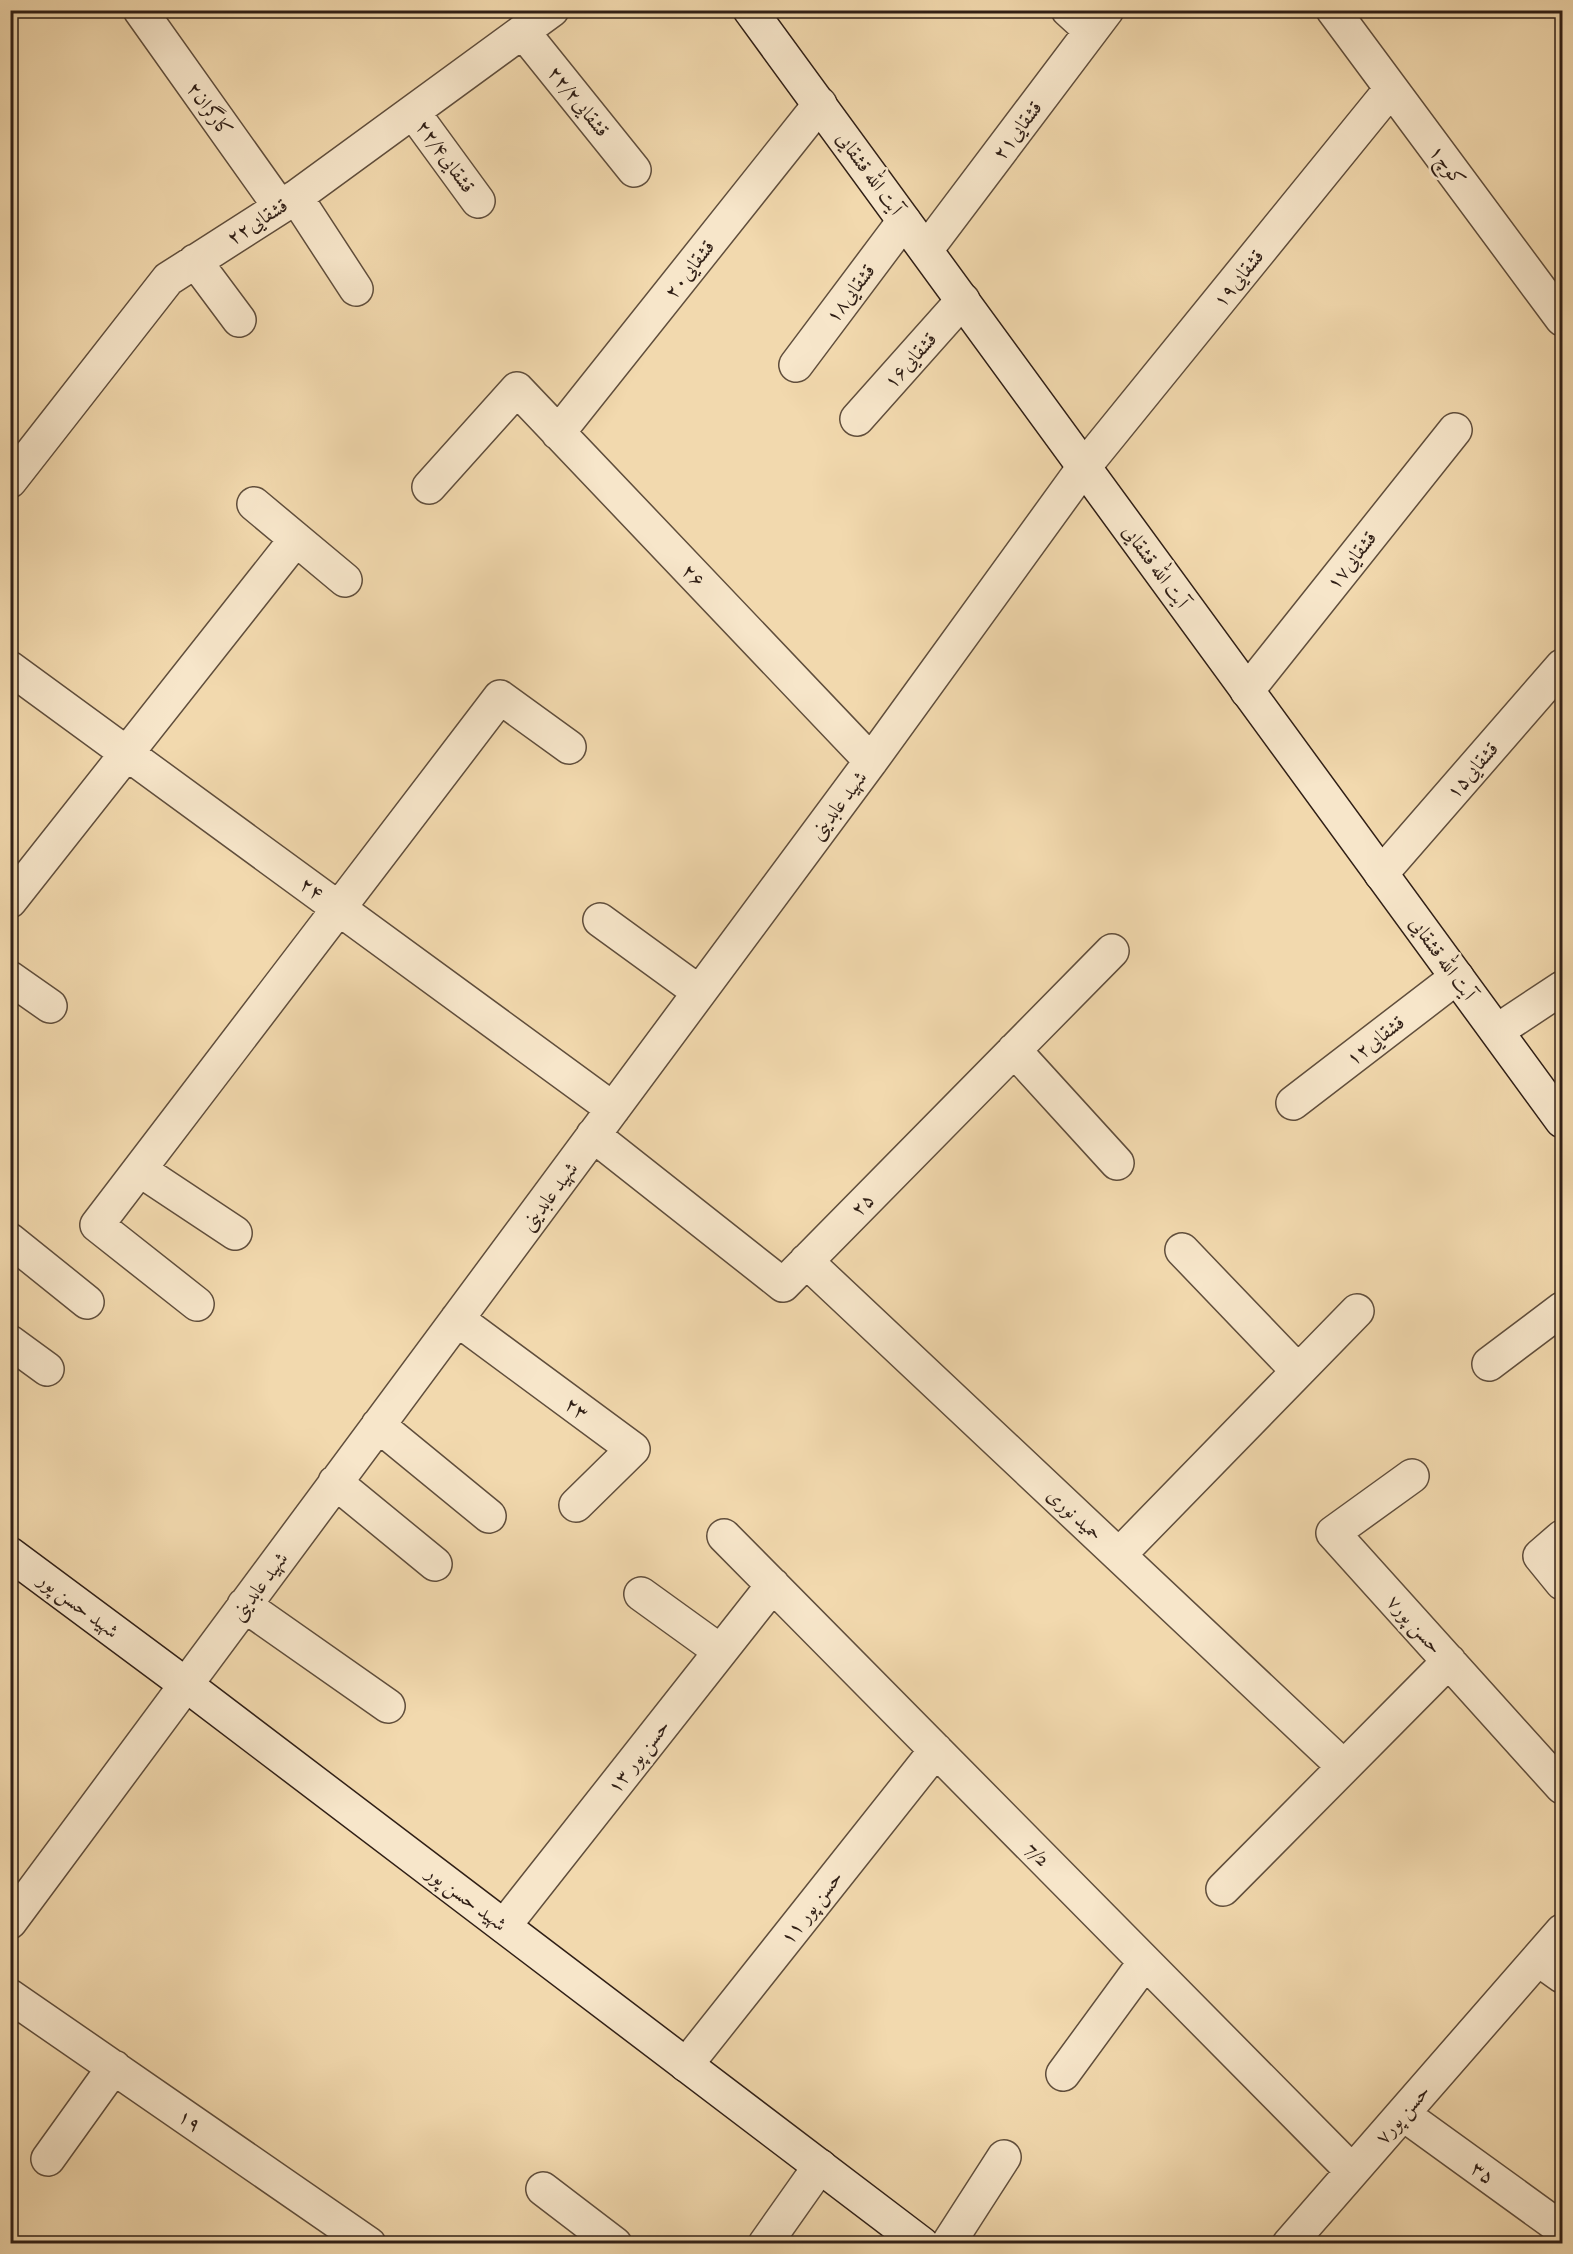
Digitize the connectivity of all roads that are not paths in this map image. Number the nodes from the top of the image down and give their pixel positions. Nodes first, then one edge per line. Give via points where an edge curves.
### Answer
1 (140, 10) edge
2 (552, 10) edge
3 (750, 10) edge
4 (1333, 10) edge
5 (1089, 18) edge
6 (523, 32) junction
7 (1391, 89) junction
8 (820, 104) junction
9 (413, 112) junction
10 (634, 171) dead end
11 (478, 201) dead end
12 (288, 202) junction
13 (904, 221) junction
14 (926, 250) junction
15 (195, 261) junction
16 (357, 289) dead end
17 (963, 300) junction
18 (1563, 319) edge
19 (239, 320) dead end
20 (796, 365) dead end
21 (857, 419) dead end
22 (1455, 430) dead end
23 (558, 433) junction
24 (1084, 467) junction
25 (10, 481) edge
26 (429, 487) dead end
27 (254, 504) dead end
28 (296, 539) junction
29 (345, 580) dead end
30 (1563, 666) edge
31 (10, 668) edge
32 (1247, 691) junction
33 (569, 747) dead end
34 (127, 753) junction
35 (871, 762) junction
36 (1381, 874) junction
37 (10, 901) edge
38 (339, 908) junction
39 (600, 920) dead end
40 (1112, 951) dead end
41 (1457, 977) junction
42 (10, 978) edge
43 (1563, 988) edge
44 (699, 992) junction
45 (50, 1006) dead end
46 (1497, 1031) junction
47 (1014, 1050) junction
48 (1293, 1103) dead end
49 (613, 1109) junction
50 (1563, 1121) edge
51 (593, 1135) junction
52 (1118, 1163) dead end
53 (140, 1170) junction
54 (235, 1233) dead end
55 (10, 1240) edge
56 (1182, 1250) dead end
57 (806, 1261) junction
58 (87, 1302) dead end
59 (197, 1304) dead end
60 (1563, 1309) edge
61 (1357, 1311) dead end
62 (457, 1319) junction
63 (10, 1342) edge
64 (1489, 1364) dead end
65 (47, 1369) dead end
66 (1298, 1371) junction
67 (378, 1425) junction
68 (1412, 1476) dead end
69 (335, 1482) junction
70 (576, 1504) dead end
71 (489, 1516) dead end
72 (724, 1536) dead end
73 (1563, 1536) edge
74 (10, 1554) edge
75 (1119, 1555) junction
76 (435, 1564) dead end
77 (1563, 1583) edge
78 (772, 1585) junction
79 (641, 1594) dead end
80 (244, 1605) junction
81 (720, 1652) junction
82 (1449, 1661) junction
83 (185, 1684) junction
84 (388, 1706) dead end
85 (936, 1750) junction
86 (1344, 1767) junction
87 (1563, 1787) edge
88 (1223, 1889) dead end
89 (10, 1922) edge
90 (504, 1926) junction
91 (1563, 1931) edge
92 (1145, 1962) junction
93 (1550, 1967) edge
94 (10, 1996) edge
95 (687, 2065) junction
96 (114, 2067) junction
97 (1063, 2074) dead end
98 (1403, 2114) junction
99 (1004, 2157) dead end
100 (48, 2159) dead end
101 (820, 2166) junction
102 (1352, 2171) junction
103 (543, 2189) dead end
104 (1563, 2229) edge
105 (369, 2244) edge
106 (615, 2244) edge
107 (765, 2244) edge
108 (922, 2244) edge
109 (948, 2244) edge
110 (1289, 2244) edge

1 - 12 street, کارگران۲
2 - 6 street, ۲۲قشقایی
3 - 8 street, آیت الله قشقایی
4 - 7 street, کوچ۱
5 - 14 street, قشقایی۲۱
6 - 9 street, ۲۲قشقایی
6 - 10 street, ۲۲/۲قشقایی
7 - 18 street, کوچ۱
7 - 24 street, ۱۹قشقایی
8 - 13 street, آیت الله قشقایی
8 - 23 street, ۲۰قشقایی
9 - 11 street, ۲۲/۴قشقایی
9 - 12 street, ۲۲قشقایی
12 - 15 street, ۲۲قشقایی
12 - 16 street, کارگران۲
13 - 14 street, آیت الله قشقایی
13 - 20 street, ۱۸قشقایی
14 - 17 street, آیت الله قشقایی
15 - 19 street
15 - 25 street, ۲۲قشقایی via 168,279
17 - 21 street, ۱۶قشقایی
17 - 24 street, آیت الله قشقایی
22 - 32 street, ۱۷قشقایی
23 - 26 street, ۲۶ via 517,389
23 - 35 street, ۲۶
24 - 32 street, آیت الله قشقایی
24 - 35 street, شهید عابدینی
27 - 28 street
28 - 29 street
28 - 34 street
30 - 36 street, ۱۵قشقایی
31 - 34 street, ۲۴
32 - 36 street, آیت الله قشقایی
33 - 38 street via 500,697
34 - 37 street
34 - 38 street, ۲۴
35 - 44 street, شهید عابدینی
36 - 41 street, آیت الله قشقایی
38 - 49 street, ۲۴
38 - 53 street
39 - 44 street
40 - 47 street, ۲۵
41 - 46 street, آیت الله قشقایی
41 - 48 street, قشقایی۱۲
42 - 45 street
43 - 46 street
44 - 49 street, شهید عابدینی
46 - 50 street, آیت الله قشقایی
47 - 52 street
47 - 57 street, ۲۵
49 - 51 street, شهید عابدینی
51 - 57 street, ۲۵ via 783,1285
51 - 62 street, شهید عابدینی
53 - 54 street
53 - 59 street via 97,1225
55 - 58 street
56 - 66 street
57 - 75 street, حمید نوری
60 - 64 street
61 - 66 street
62 - 67 street, شهید عابدینی
62 - 70 street, ۲۳ via 633,1449
63 - 65 street
66 - 75 street
67 - 69 street, شهید عابدینی
67 - 71 street
68 - 82 street, حسن پور۷ via 1333,1533
69 - 76 street
69 - 80 street, شهید عابدینی
72 - 78 street, 7/2
73 - 77 street via 1540,1556
74 - 83 street, شهید حسن پور
75 - 86 street, حمید نوری
78 - 81 street, ۱۳ حسن پور
78 - 85 street, 7/2
79 - 81 street
80 - 83 street, شهید عابدینی
80 - 84 street
81 - 90 street, ۱۳ حسن پور
82 - 86 street
82 - 87 street, حسن پور۷
83 - 89 street, شهید عابدینی
83 - 90 street, شهید حسن پور
85 - 92 street, 7/2
85 - 95 street, ۱۱ حسن پور
86 - 88 street
90 - 95 street, شهید حسن پور
91 - 93 street, حسن پور۷
92 - 97 street
92 - 102 street, 7/2
93 - 98 street, حسن پور۷
94 - 96 street, ۱۹
95 - 101 street, شهید حسن پور
96 - 100 street
96 - 105 street, ۱۹
98 - 102 street, حسن پور۷
98 - 104 street, ۳۵
99 - 109 street
101 - 107 street
101 - 108 street, شهید حسن پور
102 - 110 street, حسن پور۷
103 - 106 street

